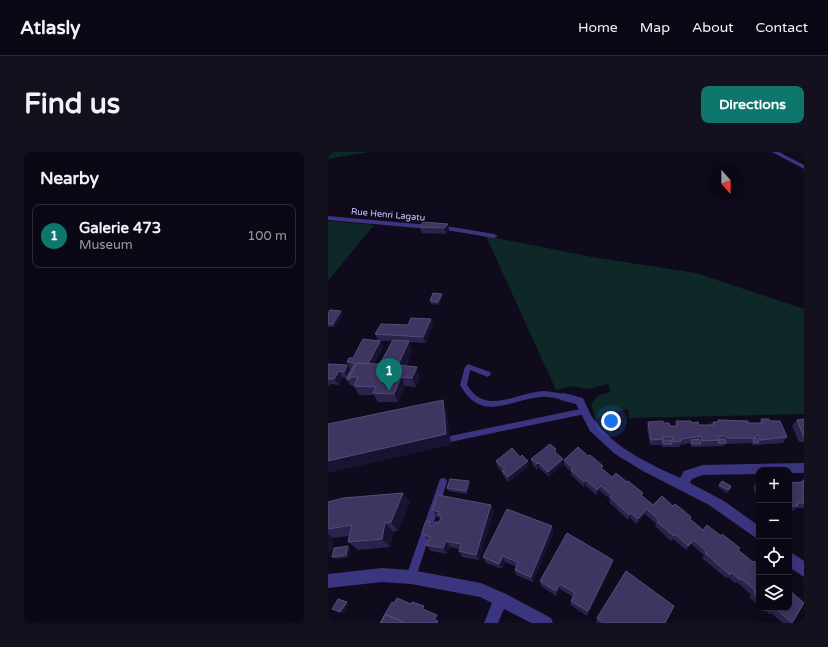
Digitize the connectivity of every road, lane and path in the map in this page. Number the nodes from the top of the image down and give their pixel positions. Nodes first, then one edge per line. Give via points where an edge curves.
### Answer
1 (775, 152) edge
2 (804, 167) edge
3 (328, 218) edge
4 (494, 236) dead end
5 (488, 374) dead end
6 (564, 397) joint
7 (585, 411) junction
8 (450, 439) dead end
9 (804, 468) edge
10 (443, 482) dead end
11 (682, 485) junction
12 (756, 532) edge
13 (792, 560) edge
14 (804, 570) edge
15 (412, 577) junction
16 (328, 581) edge
17 (501, 599) junction
18 (492, 623) edge
19 (546, 623) edge

1 - 2 street
3 - 4 street, Rue Henri Lagatu via 452,229
5 - 6 lane via 468,367 462,385 481,403 497,404 543,394
6 - 7 street via 580,401
7 - 8 lane
7 - 11 street via 593,427 626,456
9 - 11 street via 703,470 688,475
10 - 15 lane via 441,498
11 - 12 street via 729,511
13 - 14 street
15 - 16 street via 382,575
15 - 17 street via 481,590
17 - 18 street
17 - 19 street

